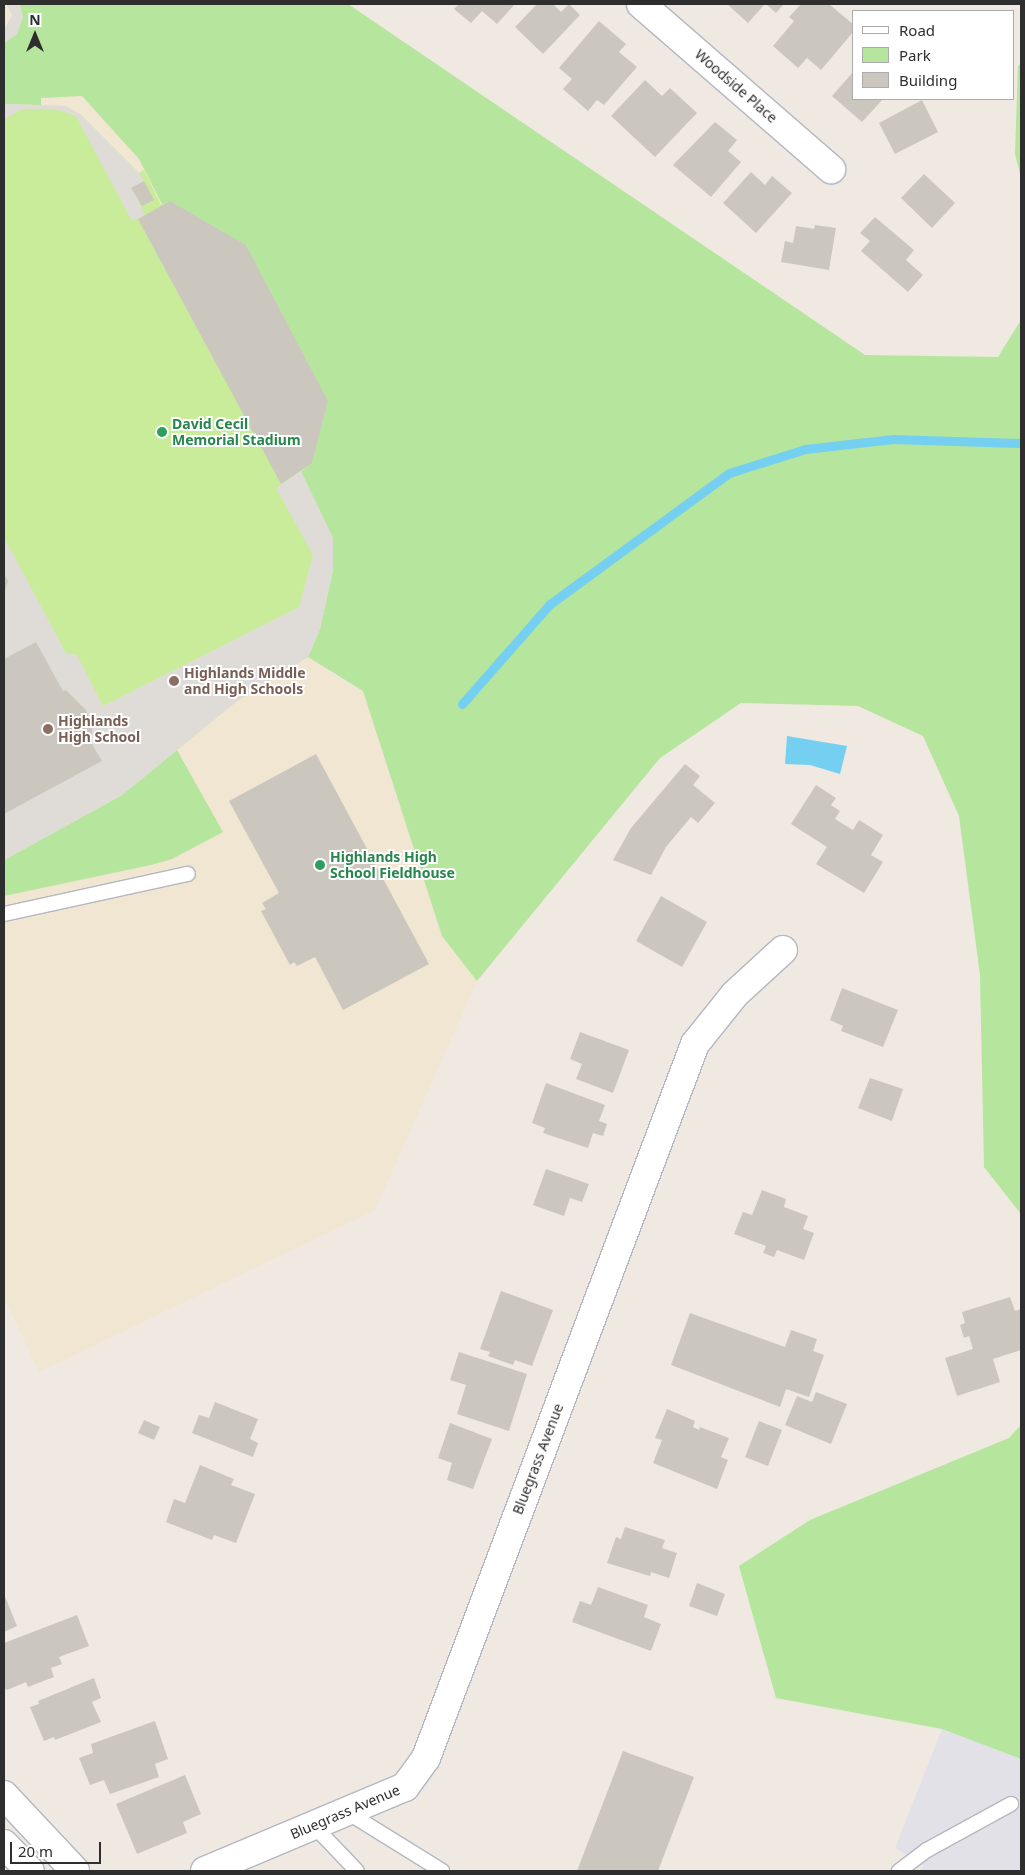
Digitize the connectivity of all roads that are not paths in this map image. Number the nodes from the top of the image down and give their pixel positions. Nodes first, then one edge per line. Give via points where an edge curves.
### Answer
1 (641, 4) edge
2 (831, 169) dead end
3 (188, 874) dead end
4 (4, 914) edge
5 (783, 950) dead end
6 (4, 1795) edge
7 (1011, 1804) dead end
8 (347, 1812) junction
9 (314, 1826) junction
10 (4, 1844) edge
11 (30, 1871) edge
12 (75, 1871) edge
13 (205, 1871) edge
14 (357, 1871) edge
15 (442, 1871) edge
16 (899, 1871) edge

1 - 2 street, Woodside Place
3 - 4 lane
5 - 8 street, Bluegrass Avenue via 734,994 695,1044 426,1758 405,1787
6 - 12 street
7 - 16 lane via 927,1850
8 - 9 street, Bluegrass Avenue
8 - 15 lane
9 - 13 street, Bluegrass Avenue
9 - 14 lane
10 - 11 street

